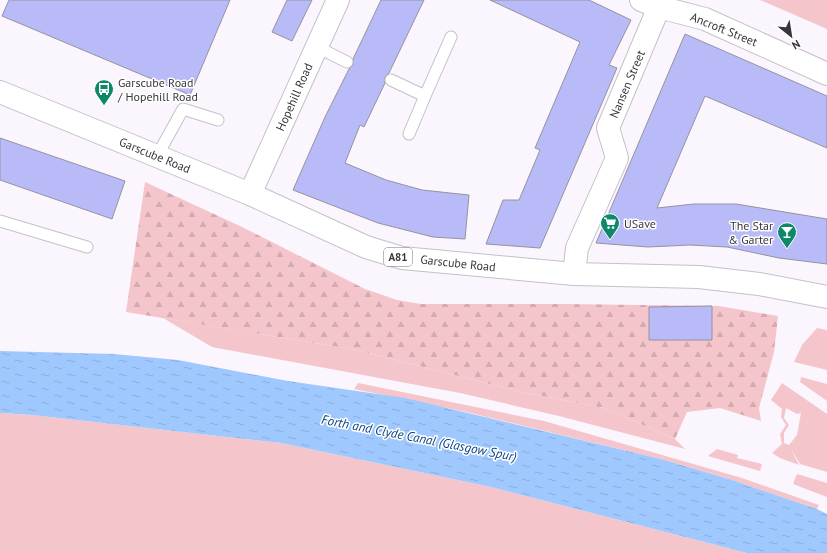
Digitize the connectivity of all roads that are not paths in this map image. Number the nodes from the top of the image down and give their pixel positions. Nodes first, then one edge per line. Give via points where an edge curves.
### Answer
1 (338, 0) edge
2 (650, 4) edge
3 (451, 37) dead end
4 (317, 47) junction
5 (347, 62) dead end
6 (827, 74) edge
7 (391, 80) dead end
8 (0, 92) edge
9 (425, 96) junction
10 (218, 120) dead end
11 (409, 134) dead end
12 (157, 156) junction
13 (250, 194) junction
14 (0, 221) edge
15 (87, 247) dead end
16 (574, 274) junction
17 (827, 297) edge

1 - 4 main road, Hopehill Road
2 - 6 main road, Ancroft Street via 705,19
2 - 16 main road, Nansen Street via 608,128 617,158 578,248
3 - 9 lane
4 - 5 lane
4 - 13 main road, Hopehill Road
7 - 9 lane
8 - 12 main road, Garscube Road / A81
9 - 11 lane
10 - 12 lane via 183,108
12 - 13 main road, Garscube Road / A81
13 - 16 main road, Garscube Road / A81 via 366,247 402,258
14 - 15 lane
16 - 17 main road, Garscube Road / A81 via 699,277 759,284

